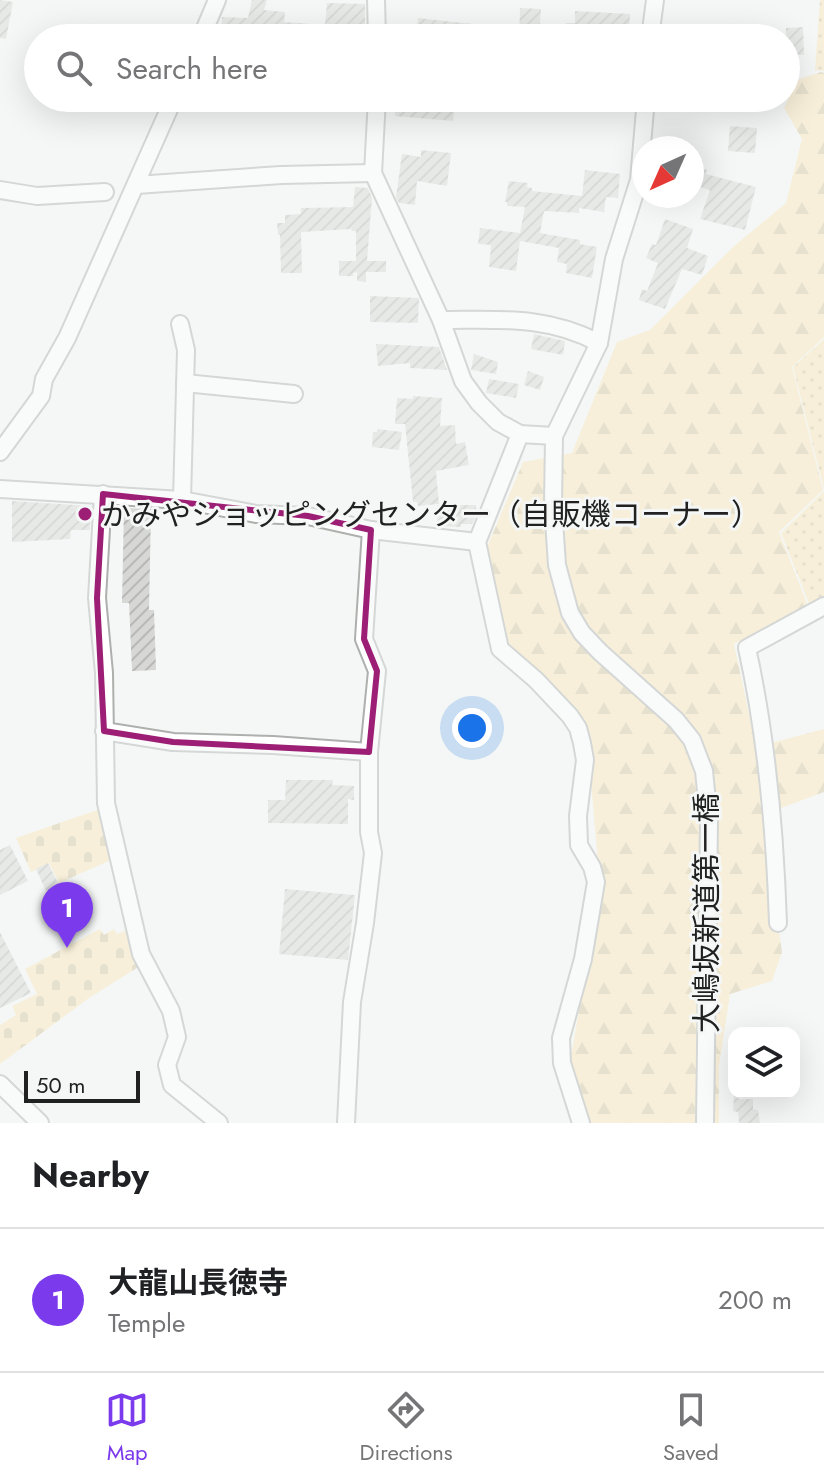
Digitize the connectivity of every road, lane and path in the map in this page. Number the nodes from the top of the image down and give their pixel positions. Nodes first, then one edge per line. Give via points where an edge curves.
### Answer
1 (217, 0) edge
2 (376, 0) edge
3 (655, 0) edge
4 (207, 24) edge
5 (377, 24) edge
6 (652, 24) edge
7 (168, 112) edge
8 (376, 112) edge
9 (645, 112) edge
10 (373, 173) junction
11 (136, 185) junction
12 (0, 190) edge
13 (105, 192) dead end
14 (441, 320) junction
15 (180, 324) dead end
16 (598, 345) junction
17 (185, 383) junction
18 (294, 394) dead end
19 (555, 432) junction
20 (520, 434) junction
21 (0, 452) edge
22 (0, 489) edge
23 (103, 494) junction
24 (182, 500) junction
25 (371, 530) junction
26 (477, 542) junction
27 (824, 606) edge
28 (104, 731) junction
29 (369, 752) junction
30 (778, 923) dead end
31 (0, 1084) edge
32 (40, 1123) edge
33 (219, 1123) edge
34 (346, 1123) edge
35 (581, 1123) edge
36 (705, 1123) edge

1 - 4 street
2 - 5 street
3 - 6 street
7 - 11 street
8 - 10 street
9 - 16 street via 639,180 614,259
10 - 11 street
10 - 14 street
11 - 21 street via 44,379 41,396
12 - 13 street via 37,196
14 - 16 street via 532,320 559,325
14 - 20 street via 463,381 498,422
15 - 17 street
16 - 19 street
17 - 18 street
17 - 24 street
19 - 20 street
19 - 36 street, 大嶋坂新道第一橋 via 557,565 570,613 600,652 676,720 702,760 709,821
20 - 26 street
22 - 23 street
23 - 24 street
23 - 28 street via 97,598
24 - 25 street
25 - 26 street
25 - 29 street via 364,639 377,671
26 - 35 street via 500,649 570,716 582,743 579,845 596,882 583,959 561,1038 562,1063
27 - 30 street via 747,648 773,820
28 - 29 street via 173,742
28 - 33 street via 106,803 130,916 177,1037 167,1065 172,1085
29 - 34 street via 372,866 352,1002
31 - 32 street

